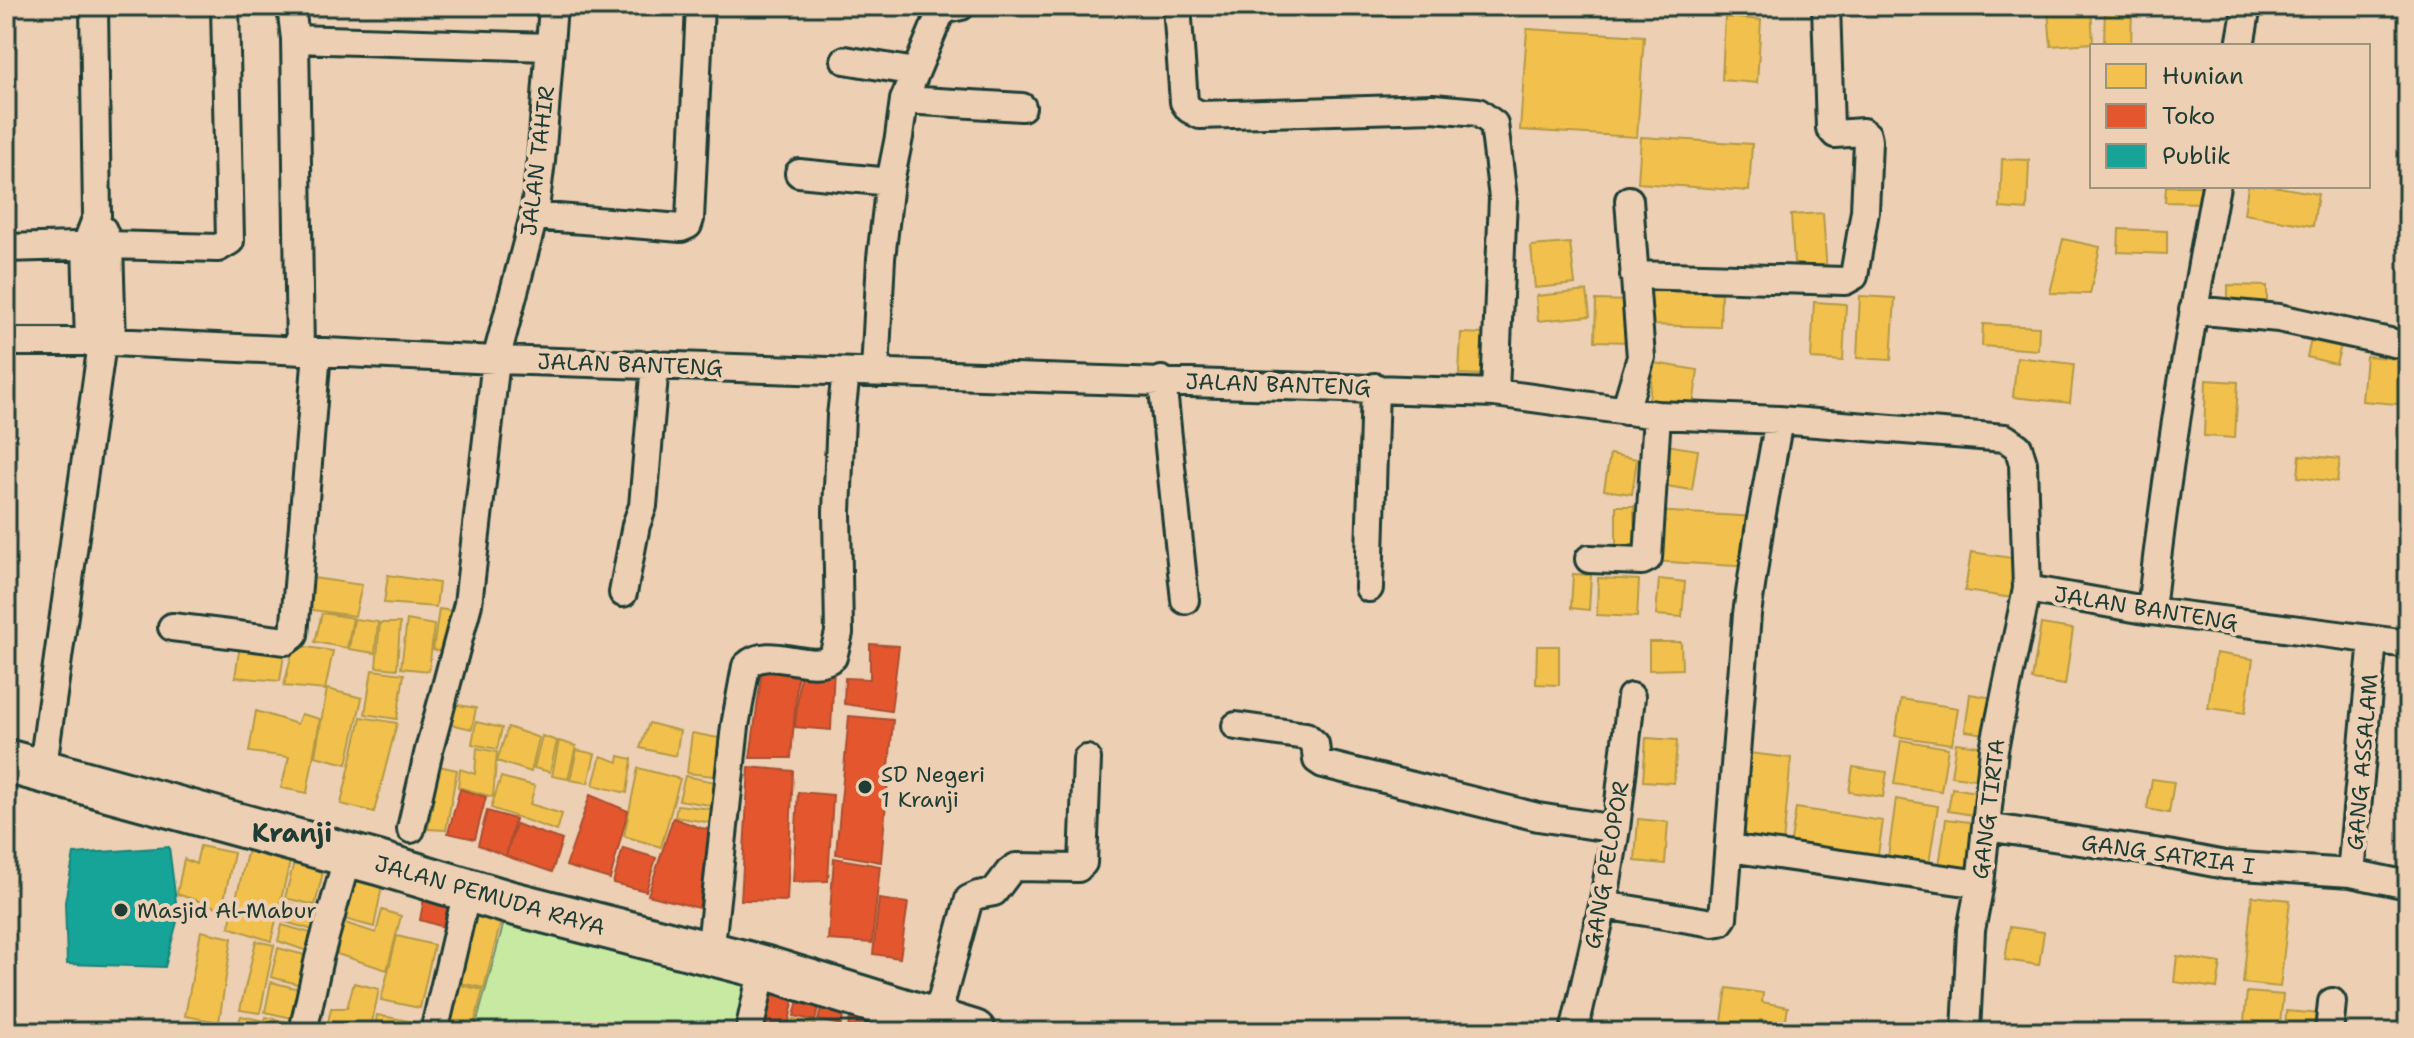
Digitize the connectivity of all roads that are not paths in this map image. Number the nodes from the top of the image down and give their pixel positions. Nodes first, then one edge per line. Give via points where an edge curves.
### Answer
1 (94, 6) edge
2 (225, 6) edge
3 (291, 6) edge
4 (553, 6) edge
5 (700, 6) edge
6 (1177, 6) edge
7 (1826, 6) edge
8 (2247, 6) edge
9 (944, 7) edge
10 (295, 39) junction
11 (2240, 44) edge
12 (549, 47) junction
13 (845, 60) dead end
14 (915, 72) junction
15 (904, 100) junction
16 (1022, 107) dead end
17 (799, 173) dead end
18 (890, 182) junction
19 (2216, 188) edge
20 (1629, 200) dead end
21 (534, 216) junction
22 (98, 245) junction
23 (6, 248) edge
24 (1634, 275) junction
25 (2193, 310) junction
26 (6, 342) edge
27 (101, 342) junction
28 (2408, 346) edge
29 (308, 352) junction
30 (496, 360) junction
31 (655, 364) junction
32 (846, 372) junction
33 (875, 372) junction
34 (1162, 380) junction
35 (1375, 387) junction
36 (1495, 393) junction
37 (1625, 411) junction
38 (1657, 415) junction
39 (1779, 420) junction
40 (1589, 559) dead end
41 (1369, 588) dead end
42 (2027, 589) junction
43 (623, 593) dead end
44 (1185, 600) dead end
45 (2151, 611) junction
46 (172, 627) dead end
47 (2373, 640) junction
48 (2408, 644) edge
49 (1631, 697) dead end
50 (1236, 726) dead end
51 (1087, 759) dead end
52 (24, 767) edge
53 (1986, 827) junction
54 (411, 829) dead end
55 (1616, 829) junction
56 (1729, 848) junction
57 (348, 855) junction
58 (2351, 873) junction
59 (1980, 884) junction
60 (2408, 885) edge
61 (467, 891) junction
62 (1603, 905) junction
63 (710, 954) junction
64 (763, 967) junction
65 (2332, 1002) dead end
66 (955, 1026) edge
67 (303, 1032) edge
68 (434, 1032) edge
69 (749, 1032) edge
70 (1574, 1032) edge
71 (1966, 1032) edge
72 (2329, 1032) edge

1 - 22 street
2 - 22 street via 230,241 218,248
3 - 10 street
4 - 12 street, JALAN TAHIR
5 - 21 street via 688,225
6 - 36 street via 1184,102 1200,115 1433,108 1478,112 1494,124 1503,198
7 - 24 street via 1830,128 1835,134 1863,132 1868,141 1865,211 1854,276 1845,281
8 - 11 street
9 - 14 street
10 - 12 street
10 - 29 street
12 - 21 street, JALAN TAHIR
13 - 14 street
14 - 15 street
15 - 16 street
15 - 18 street
17 - 18 street
18 - 33 street
19 - 25 street
20 - 24 street
21 - 30 street, JALAN TAHIR
22 - 23 street
22 - 27 street
24 - 37 street via 1641,357
25 - 28 street via 2279,318
25 - 45 street
26 - 27 street, JALAN BANTENG
27 - 29 street, JALAN BANTENG
27 - 52 street
29 - 30 street, JALAN BANTENG
29 - 46 street via 294,635 286,641
30 - 31 street, JALAN BANTENG
30 - 54 street, JALAN TAHIR via 468,604
31 - 32 street, JALAN BANTENG
31 - 43 street via 643,506
32 - 33 street, JALAN BANTENG
32 - 63 street via 837,512 839,633 829,661 763,657 746,666
33 - 34 street, JALAN BANTENG
34 - 35 street, JALAN BANTENG
34 - 44 street
35 - 36 street, JALAN BANTENG
35 - 41 street
36 - 37 street, JALAN BANTENG
37 - 38 street, JALAN BANTENG
38 - 39 street, JALAN BANTENG
38 - 40 street via 1648,558
39 - 42 street, JALAN BANTENG via 2005,438 2018,447 2023,463
39 - 56 street via 1747,614
42 - 45 street, JALAN BANTENG
42 - 53 street, GANG TIRTA via 1994,749
45 - 47 street, JALAN BANTENG
47 - 48 street, JALAN BANTENG
47 - 58 street, GANG ASSALAM
49 - 55 street, GANG PELOPOR
50 - 55 street via 1306,736 1323,764 1538,817
51 - 66 street via 1083,863 1078,868 1016,867 994,892 969,899
52 - 57 main road, JALAN PEMUDA RAYA
53 - 58 street, GANG SATRIA I via 2225,865
53 - 59 street, GANG TIRTA
55 - 62 street, GANG PELOPOR
56 - 59 street
56 - 62 street via 1720,922
57 - 61 main road, JALAN PEMUDA RAYA
57 - 67 street
58 - 60 street, GANG ASSALAM
59 - 71 street, GANG TIRTA via 1971,930
61 - 63 main road, JALAN PEMUDA RAYA
61 - 68 street
62 - 70 street, GANG PELOPOR
63 - 64 main road, JALAN PEMUDA RAYA
64 - 66 main road, JALAN PEMUDA RAYA
64 - 69 street
65 - 72 street

